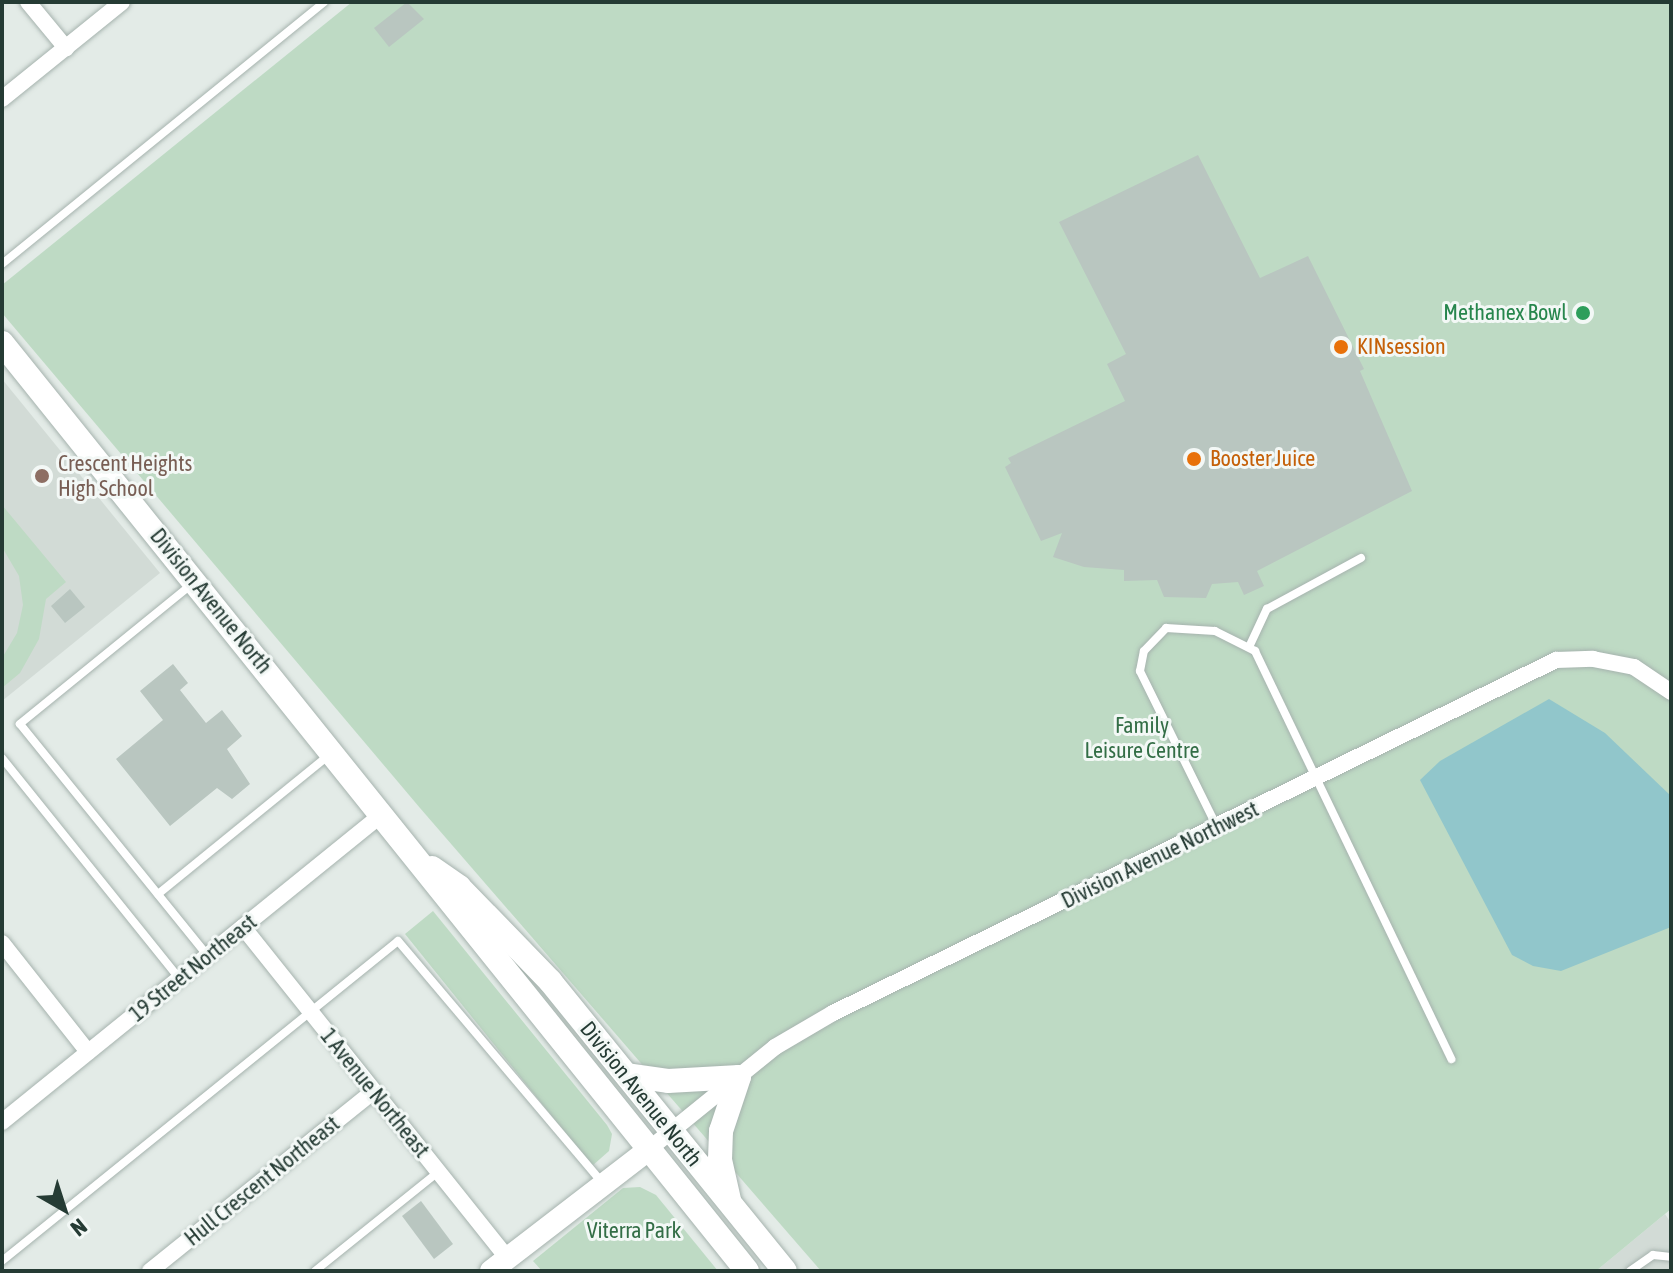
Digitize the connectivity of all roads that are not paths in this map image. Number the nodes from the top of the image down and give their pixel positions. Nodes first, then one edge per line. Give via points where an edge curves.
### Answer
1 (28, 2) edge
2 (122, 2) edge
3 (324, 2) edge
4 (66, 48) junction
5 (2, 99) edge
6 (2, 264) edge
7 (2, 343) edge
8 (1361, 558) dead end
9 (195, 581) junction
10 (1250, 645) junction
11 (1671, 692) edge
12 (334, 752) junction
13 (2, 758) edge
14 (1316, 779) junction
15 (383, 814) junction
16 (1217, 827) junction
17 (420, 860) junction
18 (158, 894) junction
19 (243, 927) junction
20 (2, 943) edge
21 (208, 956) junction
22 (179, 978) junction
23 (310, 1012) junction
24 (88, 1052) junction
25 (1451, 1059) dead end
26 (627, 1075) junction
27 (739, 1077) junction
28 (373, 1092) junction
29 (2, 1122) edge
30 (671, 1132) junction
31 (648, 1150) junction
32 (438, 1172) junction
33 (603, 1184) junction
34 (731, 1206) junction
35 (1671, 1257) edge
36 (2, 1261) edge
37 (499, 1265) edge
38 (150, 1271) edge
39 (315, 1271) edge
40 (747, 1271) edge
41 (785, 1271) edge
42 (1630, 1271) edge

1 - 4 street
2 - 4 street
3 - 6 lane
4 - 5 street
7 - 9 main road, Division Avenue North
8 - 10 lane via 1267,609
9 - 12 main road, Division Avenue North
9 - 18 lane via 20,724
10 - 14 lane
10 - 16 lane via 1215,631 1166,628 1151,641 1140,662
11 - 14 street, Division Avenue Northwest via 1634,667 1593,659 1556,660
12 - 15 main road, Division Avenue North
12 - 18 lane
13 - 22 lane
14 - 16 street, Division Avenue Northwest
14 - 25 lane
15 - 17 main road, Division Avenue North
15 - 19 street, 19 Street Northeast
16 - 27 street, Division Avenue Northwest via 833,1013 775,1047
17 - 26 main road, Division Avenue North via 459,887 519,947
17 - 31 main road, Division Avenue North via 491,957
18 - 21 lane
19 - 21 street, 19 Street Northeast
19 - 23 street, 1 Avenue Northeast
20 - 24 street
21 - 22 street, 19 Street Northeast
22 - 24 street, 19 Street Northeast
23 - 28 street, 1 Avenue Northeast
23 - 33 lane via 398,941
23 - 36 lane
24 - 29 street, 19 Street Northeast
26 - 27 main road via 668,1081
26 - 30 main road, Division Avenue North
27 - 30 street, Division Avenue Northwest
27 - 34 main road via 720,1143
28 - 32 street, 1 Avenue Northeast
28 - 38 street, Hull Crescent Northeast
30 - 31 street, Division Avenue Northwest
30 - 34 main road, Division Avenue North
31 - 33 street
31 - 40 main road, Division Avenue North
32 - 37 street, 1 Avenue Northeast
32 - 39 lane
33 - 37 street
34 - 41 main road, Division Avenue North
35 - 42 lane via 1653,1255

